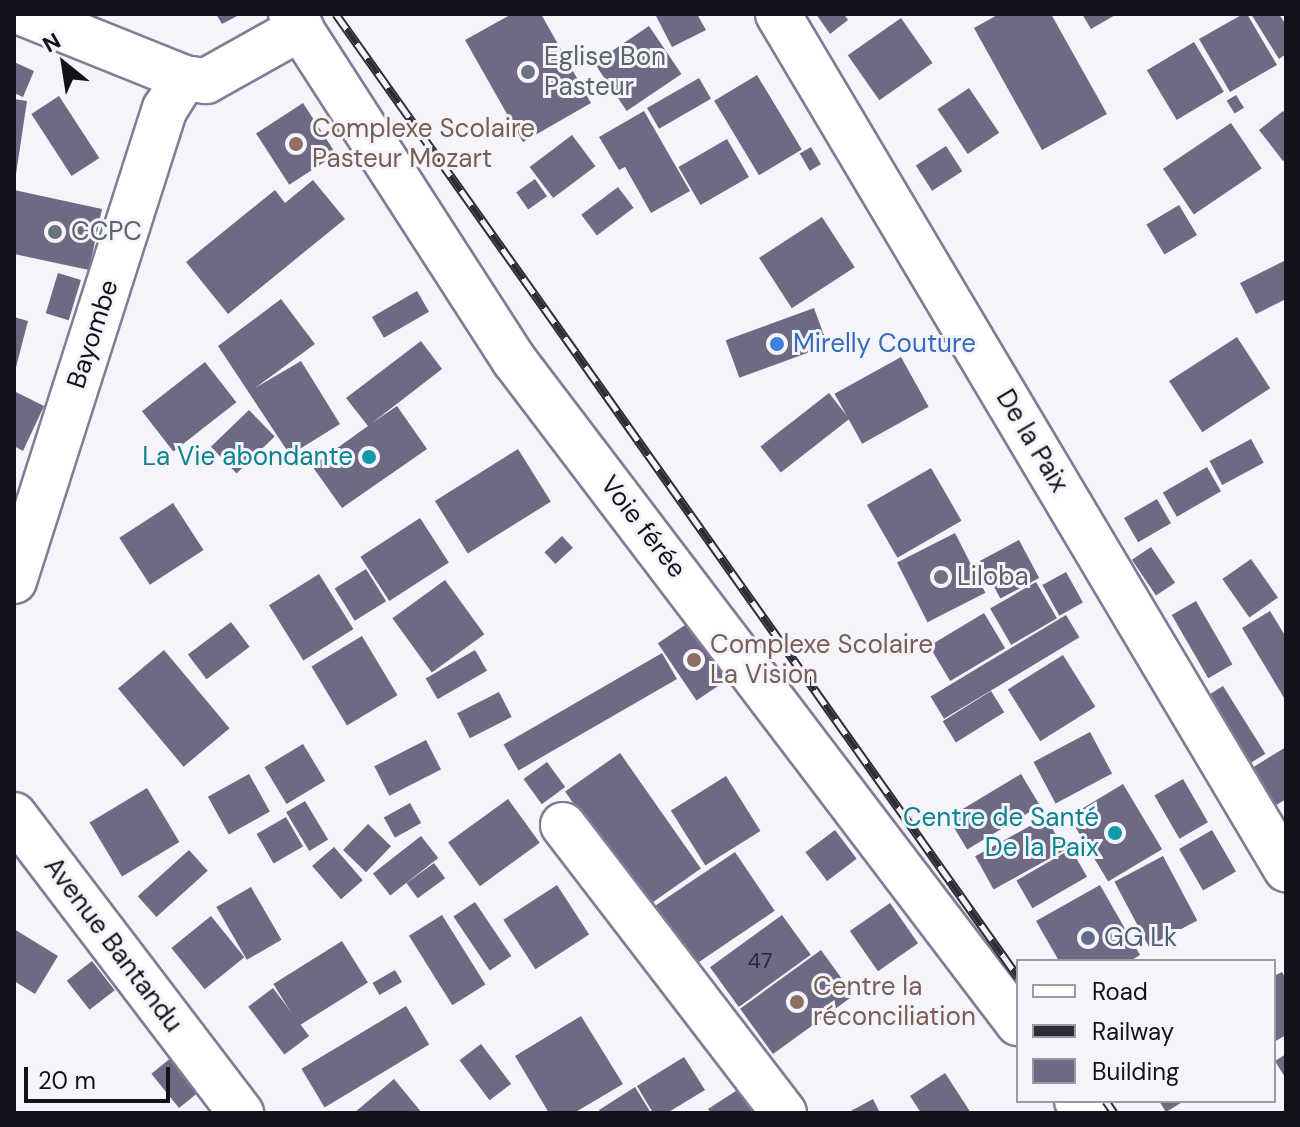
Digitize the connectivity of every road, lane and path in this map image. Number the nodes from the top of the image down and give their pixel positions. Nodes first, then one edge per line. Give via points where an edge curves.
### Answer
1 (25, 14) edge
2 (778, 14) edge
3 (296, 21) edge
4 (184, 78) junction
5 (14, 581) edge
6 (14, 815) edge
7 (563, 825) dead end
8 (1286, 869) edge
9 (1016, 1020) edge
10 (241, 1113) edge
11 (784, 1113) edge

1 - 4 street
2 - 8 street, De la Paix
3 - 4 street via 206,81
3 - 9 street, Voie férée via 514,360
4 - 5 street, Bayombe via 165,109
6 - 10 street, Avenue Bantandu
7 - 11 street

